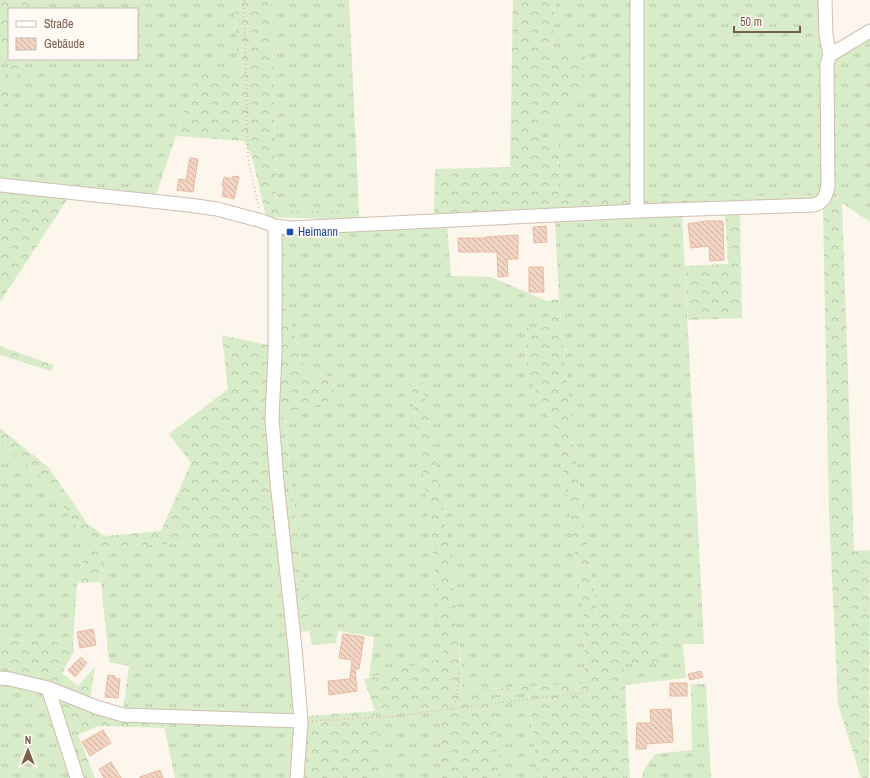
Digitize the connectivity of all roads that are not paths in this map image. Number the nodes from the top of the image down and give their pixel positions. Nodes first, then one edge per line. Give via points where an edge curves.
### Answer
1 (637, 0) edge
2 (825, 0) edge
3 (870, 31) edge
4 (830, 55) junction
5 (0, 185) edge
6 (637, 211) junction
7 (275, 226) junction
8 (0, 678) edge
9 (48, 688) junction
10 (301, 721) junction
11 (78, 778) edge
12 (297, 778) edge

1 - 6 street
2 - 4 street via 826,35
3 - 4 street
4 - 6 street via 827,64 828,187 822,203 805,206
5 - 7 street via 217,209
6 - 7 street via 290,228
7 - 10 street via 272,418
8 - 9 street
9 - 10 street via 123,715
9 - 11 street
10 - 12 street

